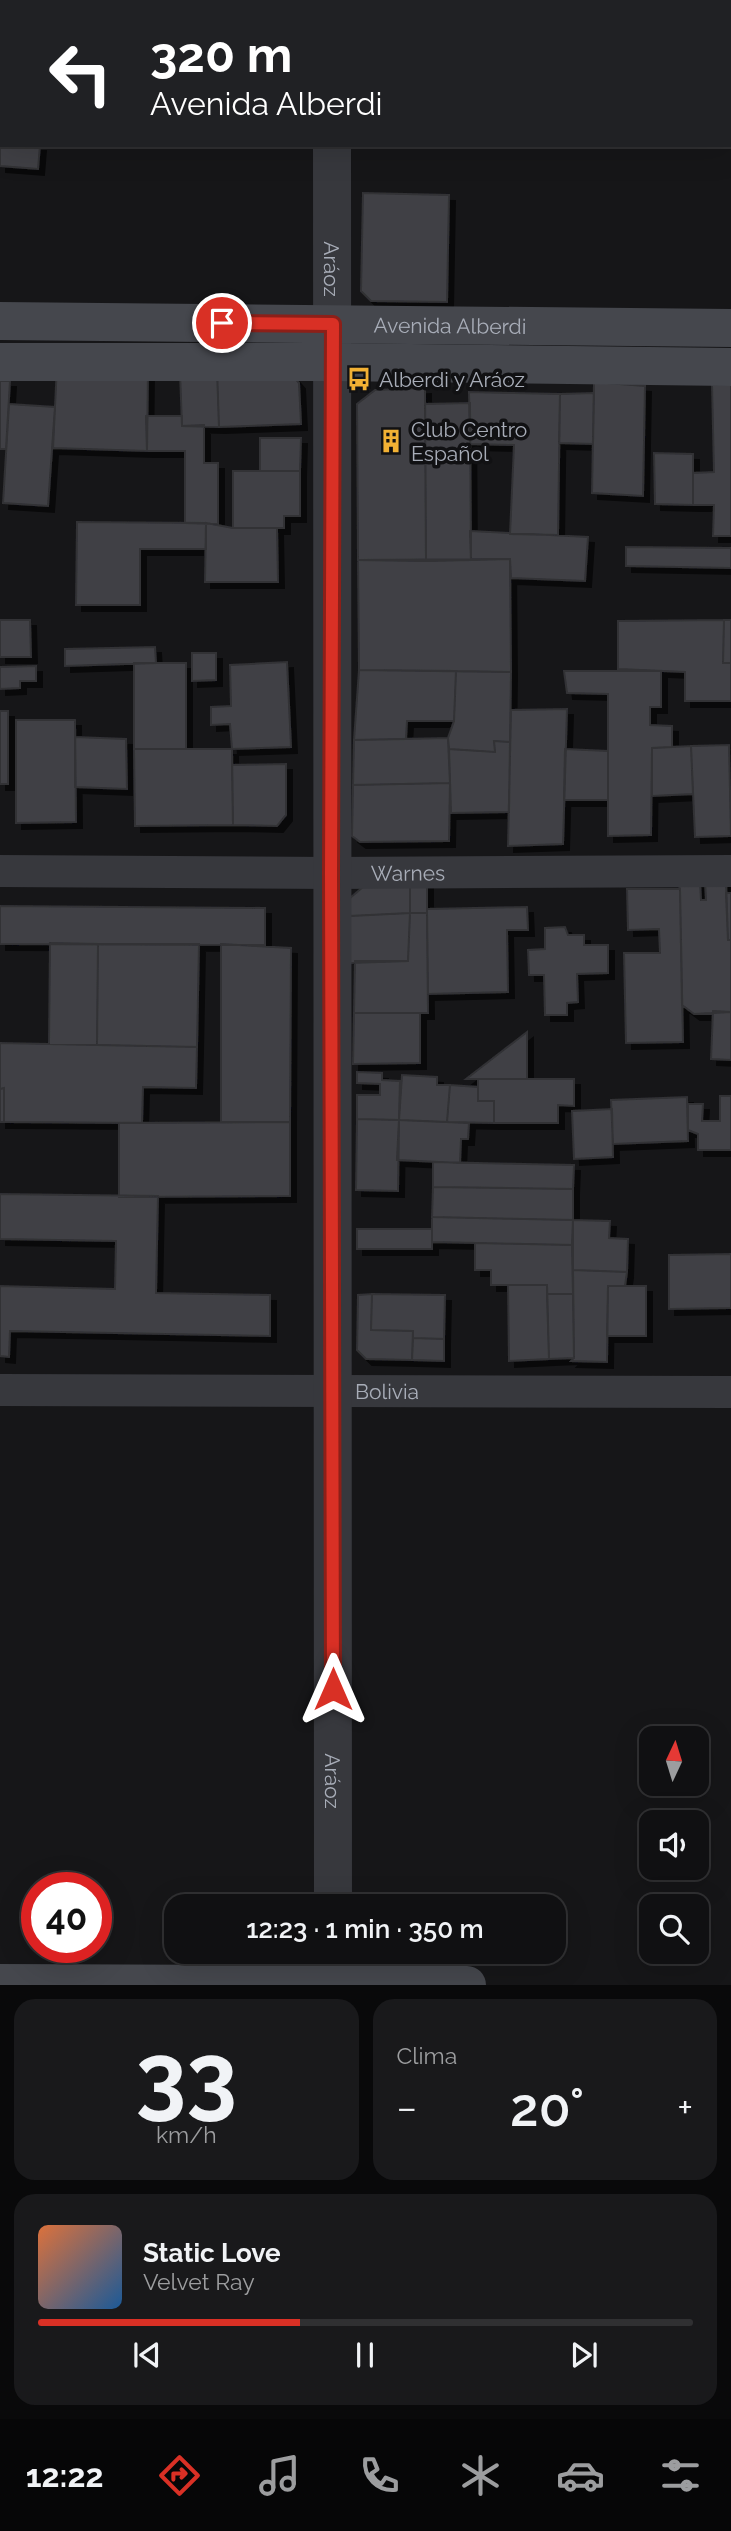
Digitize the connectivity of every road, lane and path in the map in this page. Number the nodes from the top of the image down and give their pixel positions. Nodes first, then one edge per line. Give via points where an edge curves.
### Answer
1 (332, 147) edge
2 (0, 321) edge
3 (333, 324) junction
4 (731, 328) edge
5 (0, 362) edge
6 (334, 362) junction
7 (731, 367) edge
8 (0, 871) edge
9 (731, 872) edge
10 (331, 873) junction
11 (0, 1390) edge
12 (332, 1391) junction
13 (731, 1392) edge
14 (333, 1894) edge
15 (334, 1964) edge
16 (0, 1983) edge
17 (334, 1985) edge
18 (467, 1985) edge

1 - 3 street, Aráoz
2 - 3 main road, Avenida Alberdi
3 - 4 main road, Avenida Alberdi
3 - 6 street, Aráoz
5 - 6 main road, Avenida Alberdi
6 - 7 main road, Avenida Alberdi
6 - 10 street, Aráoz
8 - 10 street, Warnes
9 - 10 street, Warnes
10 - 12 street, Aráoz
11 - 12 street, Bolivia
12 - 13 street, Bolivia
12 - 14 street, Aráoz
15 - 17 street
16 - 17 main road
17 - 18 main road

